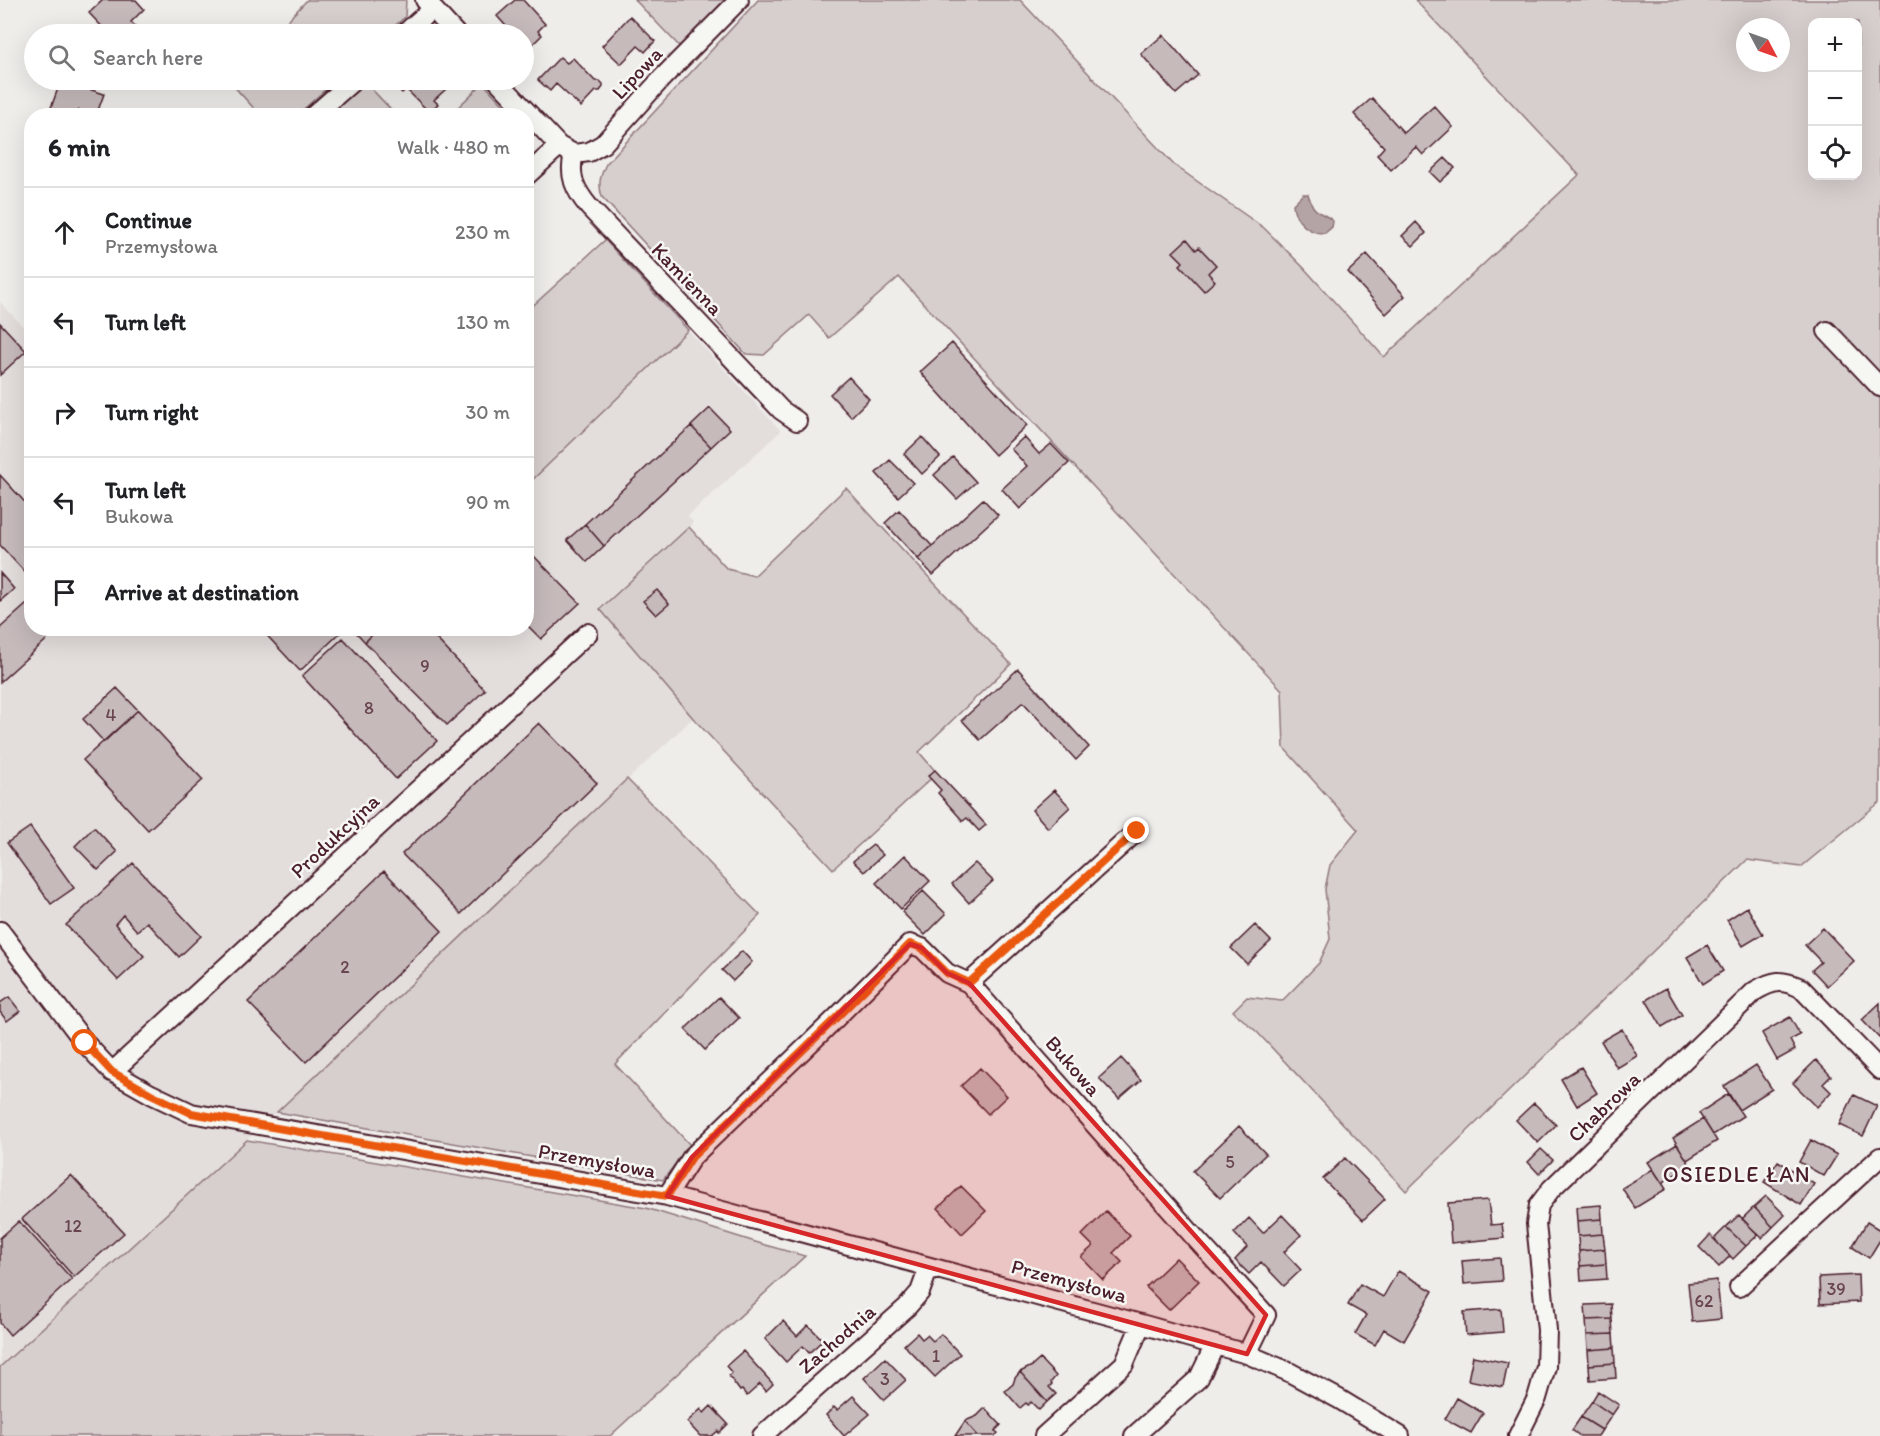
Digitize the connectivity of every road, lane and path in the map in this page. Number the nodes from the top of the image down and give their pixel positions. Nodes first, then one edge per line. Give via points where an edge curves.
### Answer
1 (739, 0) edge
2 (429, 4) edge
3 (412, 24) edge
4 (447, 24) edge
5 (343, 90) edge
6 (507, 90) edge
7 (323, 108) edge
8 (525, 108) edge
9 (534, 117) edge
10 (567, 150) junction
11 (534, 171) edge
12 (1827, 331) dead end
13 (1880, 387) edge
14 (797, 421) dead end
15 (588, 633) dead end
16 (1137, 831) dead end
17 (0, 931) edge
18 (969, 983) junction
19 (1880, 1070) edge
20 (112, 1072) junction
21 (1880, 1157) edge
22 (667, 1196) junction
23 (929, 1267) junction
24 (1739, 1287) dead end
25 (1142, 1324) junction
26 (1215, 1345) junction
27 (1247, 1354) junction
28 (762, 1436) edge
29 (1044, 1436) edge
30 (1134, 1436) edge
31 (1400, 1436) edge
32 (1518, 1436) edge

1 - 10 street, Lipowa via 603,144 589,152
2 - 3 street
2 - 4 street
5 - 7 street
6 - 8 street
9 - 10 street
10 - 11 street
10 - 14 street, Kamienna via 572,179 588,207 768,397
12 - 13 street
15 - 20 street, Produkcyjna
16 - 18 street
17 - 20 street, Przemysłowa via 85,1043
18 - 22 street via 947,973 922,948 910,944 692,1157
18 - 27 street, Bukowa via 1266,1315
19 - 32 street, Chabrowa via 1801,988 1785,981 1770,982 1755,992 1551,1189 1539,1205 1536,1224 1547,1330 1546,1367 1537,1398
20 - 22 street, Przemysłowa via 191,1113
21 - 24 street
22 - 23 street, Przemysłowa
23 - 25 street, Przemysłowa
23 - 28 street, Zachodnia via 920,1292 907,1308
25 - 26 street, Przemysłowa
25 - 29 street via 1125,1364
26 - 27 street, Przemysłowa
26 - 30 street via 1199,1378
27 - 31 street, Przemysłowa via 1289,1372

